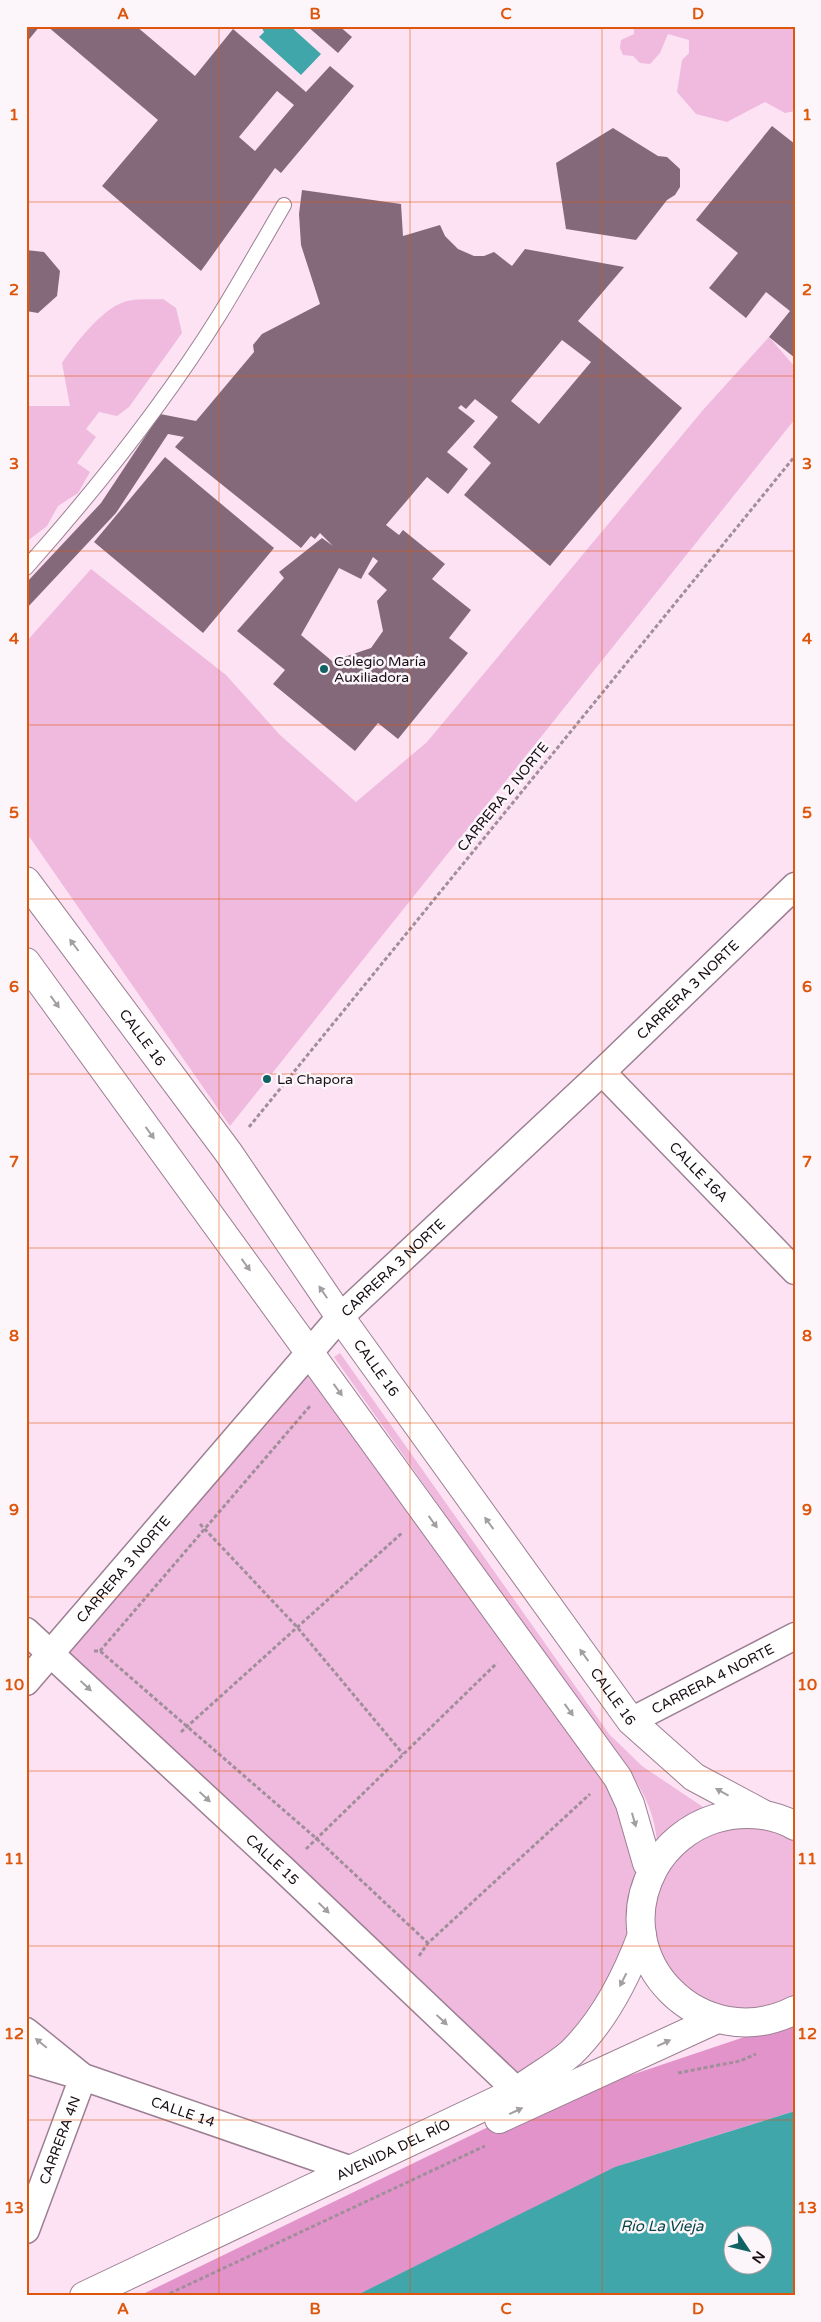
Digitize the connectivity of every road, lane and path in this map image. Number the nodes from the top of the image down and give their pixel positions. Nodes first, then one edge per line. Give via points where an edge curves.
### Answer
1 (284, 206) dead end
2 (795, 456) edge
3 (26, 568) edge
4 (26, 881) edge
5 (795, 886) edge
6 (26, 962) edge
7 (602, 1072) junction
8 (228, 1152) junction
9 (795, 1271) edge
10 (340, 1317) junction
11 (309, 1351) junction
12 (180, 1502) junction
13 (426, 1513) junction
14 (297, 1628) junction
15 (26, 1631) edge
16 (795, 1636) edge
17 (520, 1642) junction
18 (50, 1653) junction
19 (26, 1682) edge
20 (631, 1721) junction
21 (188, 1726) junction
22 (159, 1753) junction
23 (403, 1754) junction
24 (618, 1778) junction
25 (765, 1815) junction
26 (795, 1826) edge
27 (318, 1838) junction
28 (283, 1869) junction
29 (649, 1869) junction
30 (642, 1935) junction
31 (428, 1943) junction
32 (401, 1980) junction
33 (795, 2010) edge
34 (717, 2019) junction
35 (26, 2031) edge
36 (758, 2053) dead end
37 (26, 2060) edge
38 (673, 2074) dead end
39 (83, 2077) junction
40 (517, 2090) junction
41 (491, 2143) dead end
42 (352, 2170) junction
43 (26, 2230) edge
44 (84, 2296) edge
45 (124, 2296) edge
46 (164, 2296) edge

1 - 3 lane via 220,315 148,419 70,519
2 - 8 path, CARRERA 2 NORTE
8 -> 4 main road, CALLE 16
5 - 7 street, CARRERA 3 NORTE
6 -> 11 main road
7 - 9 street, CALLE 16A
7 - 10 street, CARRERA 3 NORTE
10 -> 8 main road, CALLE 16
10 - 11 street, CARRERA 3 NORTE
20 -> 10 main road, CALLE 16
11 - 12 street, CARRERA 3 NORTE
11 -> 13 main road
12 - 14 path
12 - 18 street, CARRERA 3 NORTE
13 - 14 path
13 -> 17 main road
14 - 21 path
14 - 23 path
15 - 18 street, CALLE 15
16 - 20 street, CARRERA 4 NORTE
17 - 23 path
17 -> 24 main road
18 - 19 street, CARRERA 3 NORTE
18 - 21 path via 100,1651
18 -> 22 street, CALLE 15
25 -> 20 main road, CALLE 16 via 694,1777
21 - 22 path
21 - 27 path
22 -> 28 street, CALLE 15
23 - 27 path
24 -> 29 main road via 630,1804
24 - 31 path via 590,1794
25 - 26 main road
25 - 29 main road via 726,1815 707,1821 690,1830
27 - 28 path
27 - 31 path
28 -> 32 street, CALLE 15
29 - 30 main road via 642,1905
30 - 34 main road via 649,1960 662,1982 680,2001 701,2014
30 -> 40 main road, AVENIDA DEL RÍO via 625,1977 607,2008 570,2053
31 - 32 path
32 -> 40 street, CALLE 15
33 - 34 main road via 779,2018 753,2023
45 -> 34 main road, AVENIDA DEL RÍO via 313,2204
39 -> 35 street, CALLE 14
36 - 38 path via 740,2061
37 - 39 street
39 - 42 street, CALLE 14
39 - 43 street, CARRERA 4N
40 - 42 main road, AVENIDA DEL RÍO
41 - 46 path
42 - 44 main road, AVENIDA DEL RÍO

